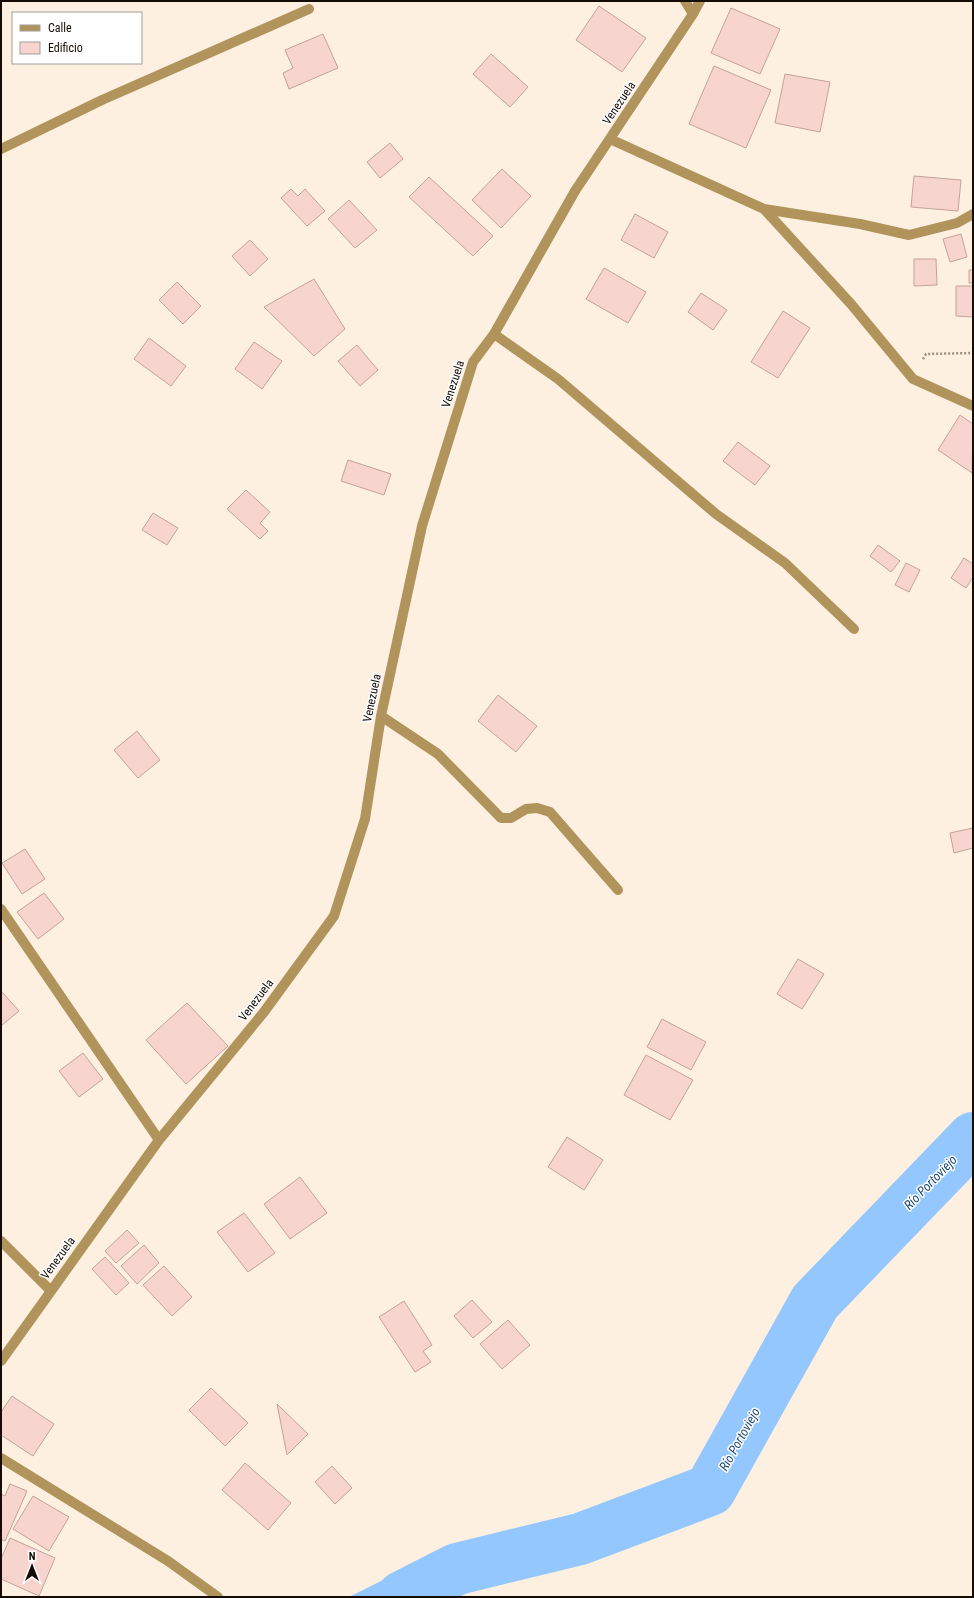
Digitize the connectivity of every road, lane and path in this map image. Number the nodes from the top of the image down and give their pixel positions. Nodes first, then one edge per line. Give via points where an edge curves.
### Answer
1 (685, 1) edge
2 (700, 1) edge
3 (309, 9) dead end
4 (694, 14) junction
5 (610, 139) junction
6 (1, 149) edge
7 (764, 209) junction
8 (973, 214) edge
9 (494, 334) junction
10 (973, 353) edge
11 (913, 379) junction
12 (973, 406) edge
13 (854, 629) dead end
14 (382, 716) junction
15 (618, 890) dead end
16 (1, 909) edge
17 (160, 1140) junction
18 (1, 1241) edge
19 (51, 1291) junction
20 (1, 1361) edge
21 (1, 1458) edge
22 (218, 1597) edge

1 - 4 street
2 - 4 street, Venezuela
3 - 6 street via 102,100
4 - 5 street, Venezuela
5 - 7 street
5 - 9 street, Venezuela via 575,191
7 - 8 street via 860,224 909,235 957,223
7 - 11 street via 851,304
9 - 13 street via 558,379 716,514 784,563
9 - 14 street, Venezuela via 473,362 422,526
10 - 11 path via 926,354
11 - 12 street
14 - 15 street via 438,754 501,818 511,818 526,810 537,808 550,812
14 - 17 street, Venezuela via 365,819 334,916 264,1012
16 - 17 street
17 - 19 street, Venezuela
18 - 19 street
19 - 20 street, Venezuela
21 - 22 street via 168,1561

